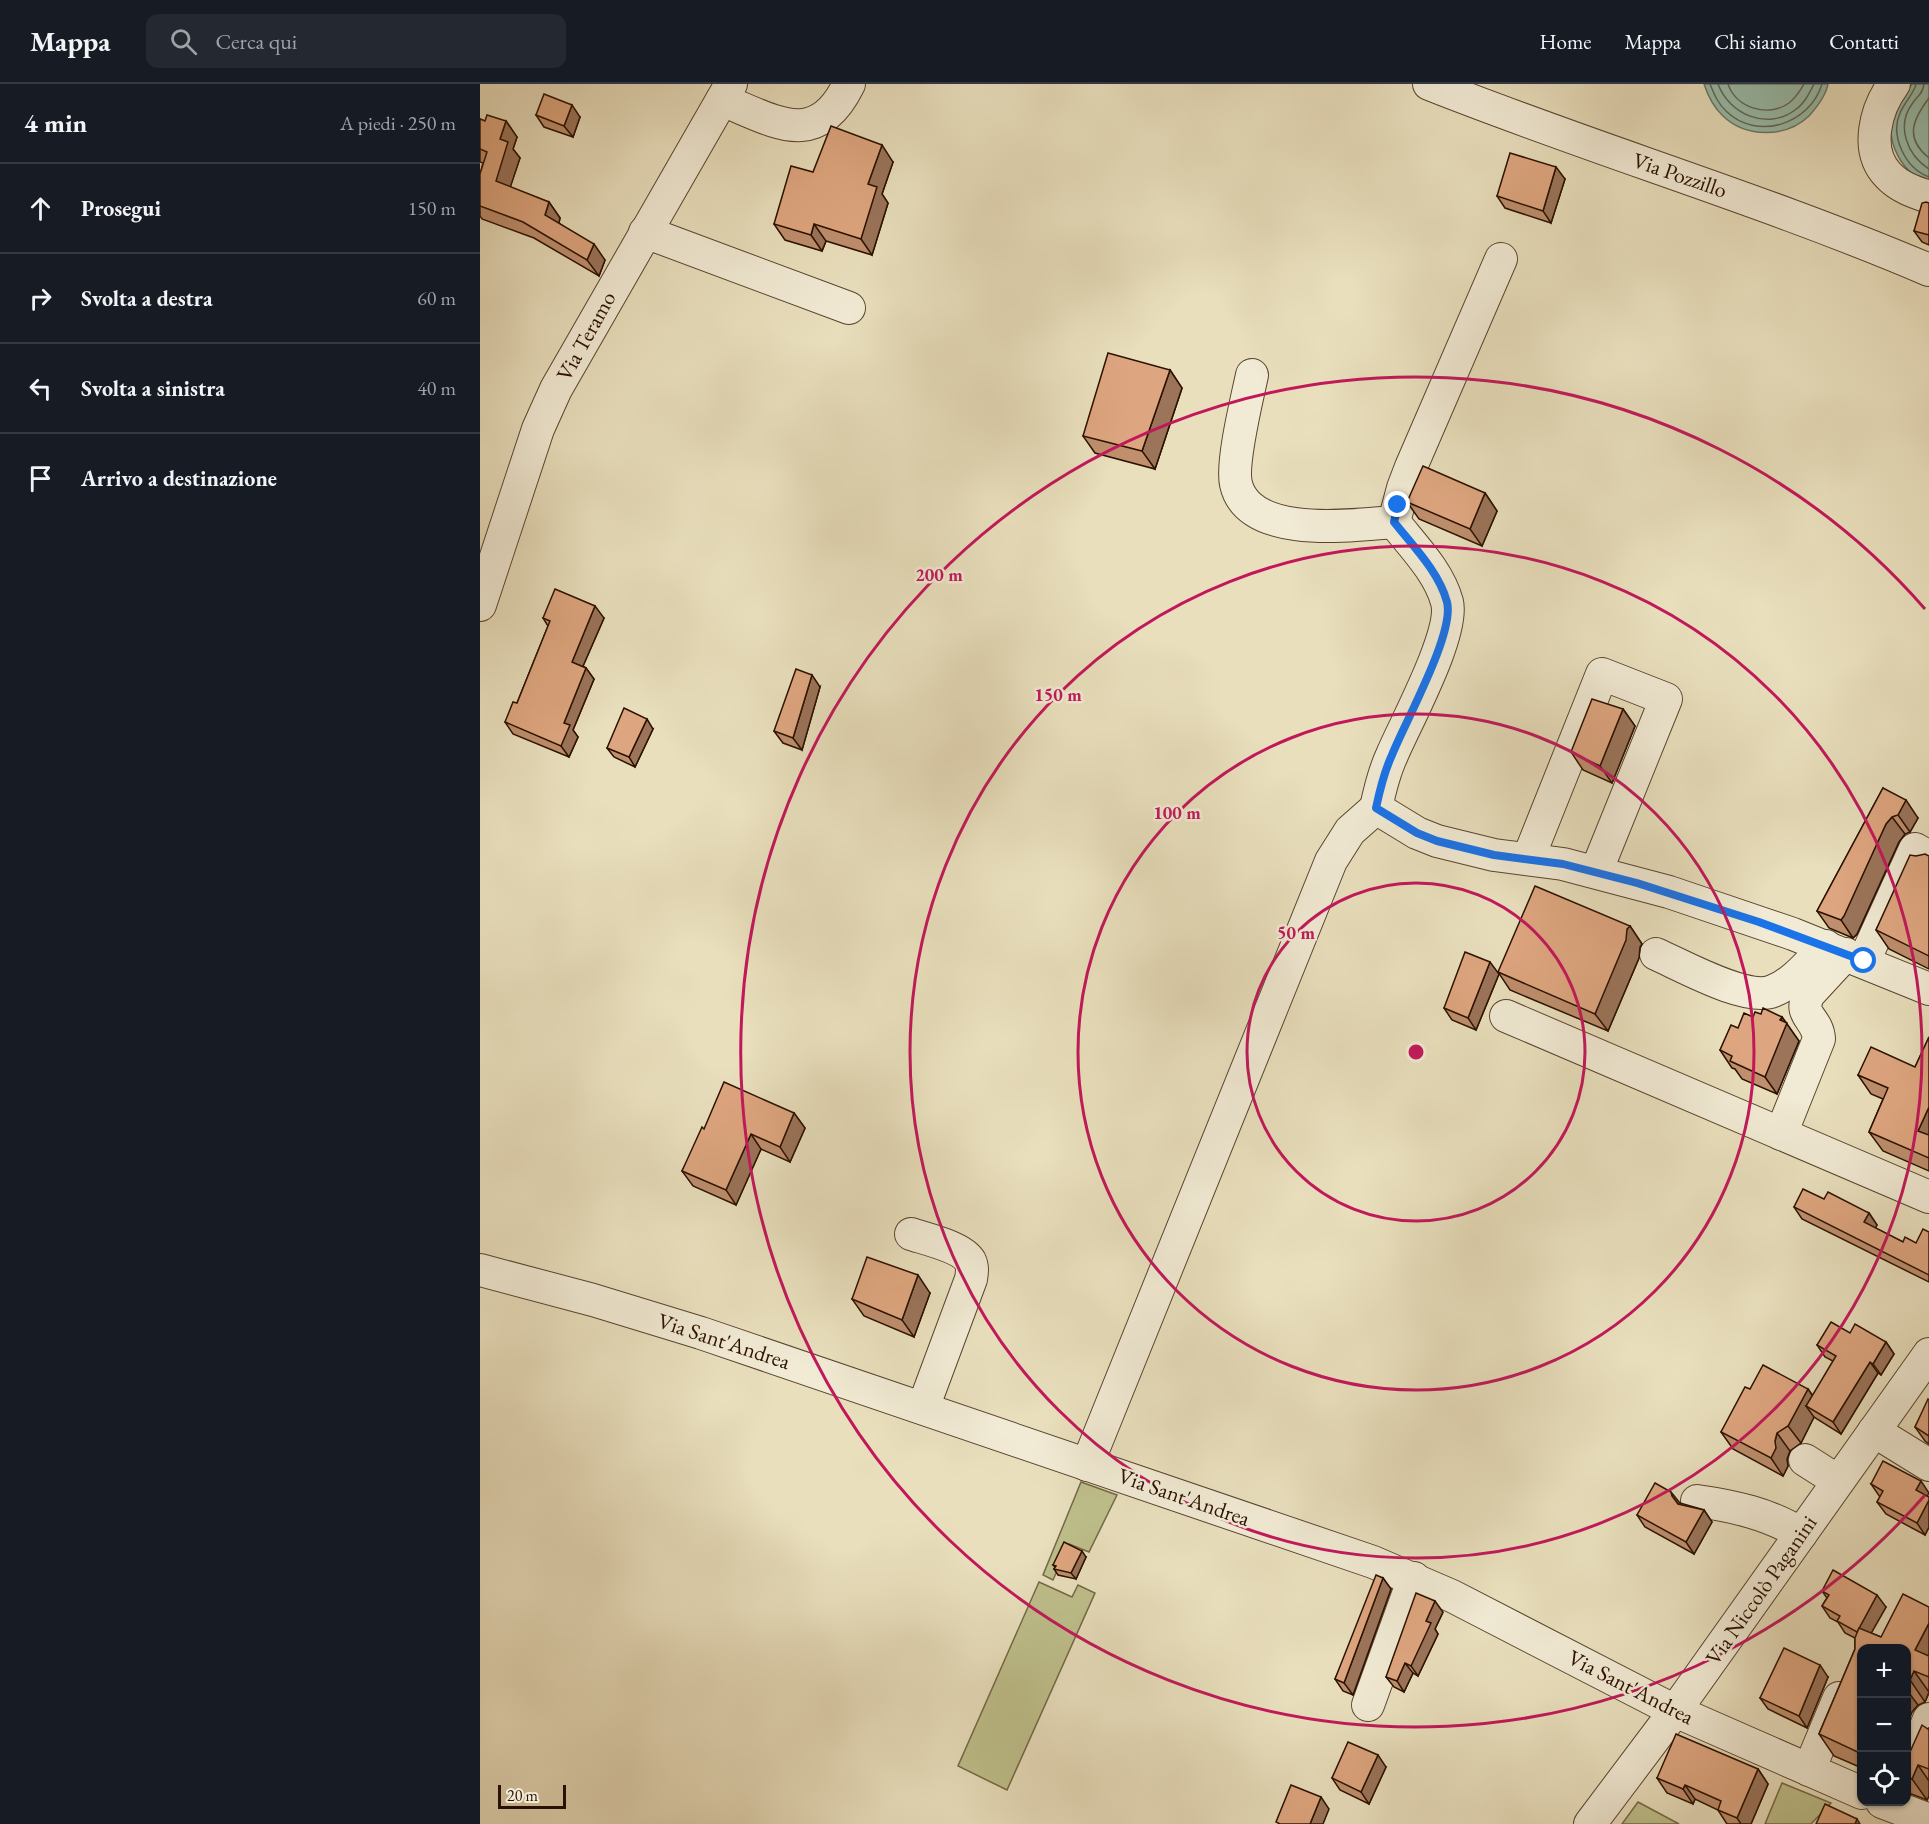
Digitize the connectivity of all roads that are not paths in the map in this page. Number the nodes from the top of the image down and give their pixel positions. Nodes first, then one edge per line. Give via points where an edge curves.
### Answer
1 (849, 84) edge
2 (1429, 84) edge
3 (1894, 84) edge
4 (727, 92) edge
5 (1929, 197) edge
6 (645, 232) junction
7 (1501, 259) dead end
8 (1929, 270) edge
9 (849, 308) dead end
10 (1252, 375) dead end
11 (1394, 522) junction
12 (480, 605) edge
13 (1376, 808) junction
14 (1929, 857) edge
15 (1528, 859) junction
16 (1596, 872) junction
17 (1656, 954) dead end
18 (1845, 954) junction
19 (1929, 989) edge
20 (1506, 1016) dead end
21 (1781, 1134) junction
22 (1929, 1197) edge
23 (910, 1234) dead end
24 (480, 1270) edge
25 (1923, 1374) edge
26 (922, 1408) junction
27 (1874, 1431) junction
28 (1804, 1460) dead end
29 (1087, 1464) junction
30 (1929, 1465) edge
31 (1838, 1481) junction
32 (1696, 1501) dead end
33 (1801, 1534) junction
34 (1414, 1578) junction
35 (1848, 1675) edge
36 (1368, 1705) dead end
37 (1675, 1711) junction
38 (1929, 1719) edge
39 (1911, 1762) edge
40 (1809, 1770) junction
41 (1857, 1791) edge
42 (1590, 1824) edge

1 - 4 street via 832,111 799,126 778,123
2 - 8 street, Via Pozzillo via 1813,222
3 - 5 street via 1883,102 1874,136 1878,160 1894,181
4 - 6 street, Via Teramo
6 - 9 street
6 - 12 street, Via Teramo via 563,375 544,416
7 - 11 street via 1411,467
10 - 11 street via 1235,471 1239,493 1248,505 1267,516 1303,526
11 - 13 street via 1440,585 1449,612 1443,641 1383,776
13 - 15 street via 1437,841
13 - 29 street via 1350,831 1331,861
14 - 18 street via 1916,849
15 - 16 street
15 - 16 street via 1602,674 1666,699
16 - 18 street via 1678,895
17 - 18 street via 1735,989 1763,994
18 - 19 street
18 - 21 street via 1806,1000 1805,1011 1819,1032 1819,1039
20 - 21 street
21 - 22 street
23 - 26 street via 966,1255 973,1270
24 - 26 street, Via Sant'Andrea via 631,1310
25 - 27 street, Via Niccolò Paganini
26 - 29 street, Via Sant'Andrea
27 - 30 street
27 - 31 street, Via Niccolò Paganini
28 - 31 street
29 - 34 street, Via Sant'Andrea
31 - 33 street, Via Niccolò Paganini
32 - 33 street via 1751,1512
33 - 37 street, Via Niccolò Paganini
34 - 36 street
34 - 37 street, Via Sant'Andrea
35 - 40 street
37 - 40 street, Via Sant'Andrea
37 - 42 street, Via Niccolò Paganini
38 - 39 street
40 - 41 street, Via Sant'Andrea

